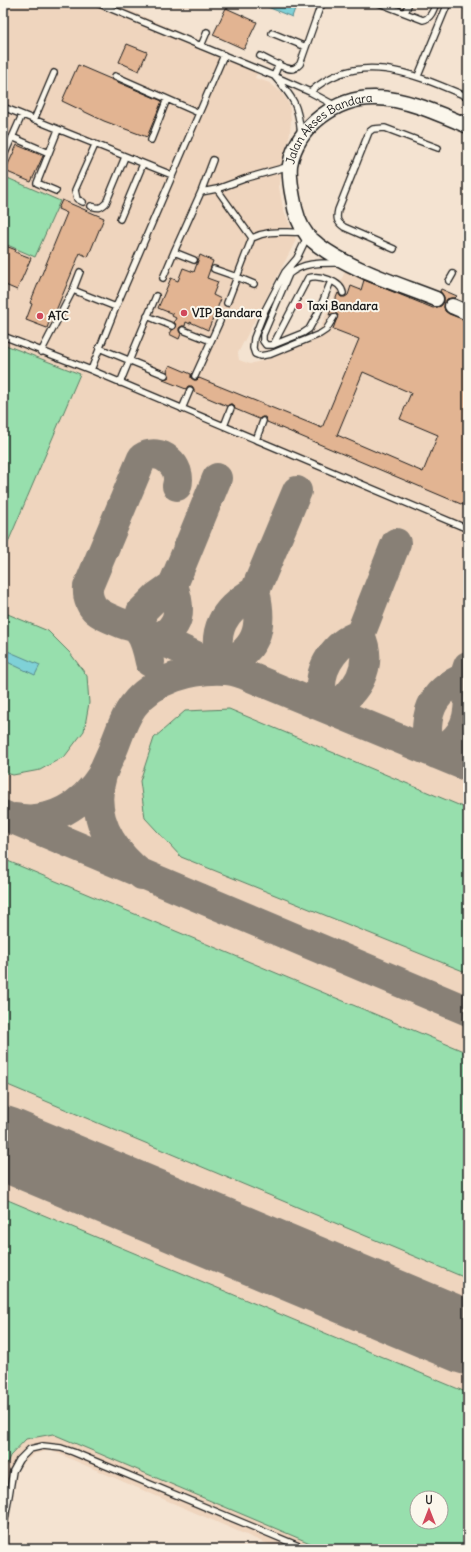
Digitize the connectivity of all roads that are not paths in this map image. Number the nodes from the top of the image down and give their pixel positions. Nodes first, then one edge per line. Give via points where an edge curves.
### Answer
1 (97, 3) edge
2 (323, 3) edge
3 (381, 3) edge
4 (409, 3) edge
5 (436, 3) edge
6 (448, 3) edge
7 (405, 13) junction
8 (207, 32) dead end
9 (272, 34) dead end
10 (201, 46) junction
11 (306, 47) junction
12 (224, 55) junction
13 (260, 56) dead end
14 (279, 64) junction
15 (54, 73) dead end
16 (114, 76) dead end
17 (274, 76) junction
18 (418, 76) junction
19 (310, 92) junction
20 (468, 97) edge
21 (167, 99) junction
22 (337, 106) junction
23 (3, 107) edge
24 (199, 112) junction
25 (22, 115) junction
26 (34, 120) junction
27 (468, 126) edge
28 (58, 130) junction
29 (302, 136) junction
30 (12, 137) junction
31 (152, 140) dead end
32 (95, 144) junction
33 (438, 148) dead end
34 (49, 153) junction
35 (125, 157) junction
36 (3, 158) edge
37 (214, 160) dead end
38 (143, 164) junction
39 (290, 166) junction
40 (172, 175) junction
41 (217, 189) junction
42 (56, 191) dead end
43 (201, 192) junction
44 (83, 202) dead end
45 (91, 206) dead end
46 (120, 219) dead end
47 (306, 234) junction
48 (252, 238) junction
49 (394, 249) dead end
50 (174, 252) junction
51 (194, 260) dead end
52 (346, 262) junction
53 (214, 269) dead end
54 (80, 272) dead end
55 (452, 274) dead end
56 (237, 277) junction
57 (163, 278) dead end
58 (331, 281) junction
59 (449, 281) dead end
60 (254, 284) dead end
61 (73, 290) junction
62 (343, 293) dead end
63 (156, 296) dead end
64 (436, 299) dead end
65 (227, 303) dead end
66 (452, 306) dead end
67 (116, 307) junction
68 (468, 313) edge
69 (147, 316) junction
70 (334, 317) dead end
71 (220, 321) dead end
72 (172, 326) dead end
73 (183, 330) dead end
74 (3, 336) edge
75 (211, 341) junction
76 (273, 345) junction
77 (99, 348) junction
78 (42, 352) junction
79 (129, 360) junction
80 (91, 370) junction
81 (165, 375) dead end
82 (196, 376) dead end
83 (120, 383) junction
84 (190, 390) dead end
85 (231, 408) dead end
86 (182, 409) junction
87 (263, 421) dead end
88 (224, 426) junction
89 (256, 440) junction
90 (468, 529) edge
91 (3, 1532) edge
92 (306, 1549) edge

1 - 10 lane
2 - 11 lane
3 - 7 lane
4 - 7 lane
5 - 7 lane via 427,20
6 - 18 lane
8 - 10 lane
9 - 11 lane
10 - 12 lane
11 - 14 lane via 296,68 292,70
12 - 17 lane
12 - 24 lane
13 - 14 lane
14 - 17 lane
15 - 26 lane
16 - 21 lane
17 - 19 lane
17 - 29 lane via 296,105
18 - 19 lane via 380,68 354,70 330,77
18 - 20 lane
19 - 22 lane
21 - 24 lane
21 - 31 lane
22 - 27 street, Jalan Akses Bandara via 376,98 435,112
22 - 29 street, Jalan Akses Bandara via 312,123
23 - 25 lane
24 - 40 lane
25 - 26 lane
25 - 30 lane
26 - 28 lane
28 - 32 lane
28 - 34 lane
29 - 39 street, Jalan Akses Bandara
30 - 34 lane
30 - 36 lane
32 - 35 lane
32 - 44 lane via 75,190 77,198
33 - 49 lane via 385,128 369,132 336,217 338,223 344,227
34 - 42 lane via 37,183
35 - 38 lane
35 - 45 lane via 106,203 98,208
37 - 43 lane
38 - 40 lane
38 - 46 lane
39 - 41 lane
39 - 47 street, Jalan Akses Bandara via 294,206
40 - 67 lane
41 - 43 lane
41 - 48 lane
43 - 50 lane
47 - 48 lane via 273,231
47 - 52 street, Jalan Akses Bandara
47 - 70 lane via 297,258 284,272 265,310 254,338 255,354 272,354 320,334 326,330
48 - 56 lane
50 - 51 lane
50 - 57 lane
52 - 64 street, Jalan Akses Bandara
52 - 76 lane via 305,264 289,274 263,335 266,346
53 - 56 lane
54 - 61 lane
55 - 59 lane
56 - 60 lane
56 - 65 lane
58 - 62 lane via 338,284
58 - 76 lane via 309,329
58 - 76 lane via 315,276 308,278
61 - 67 lane
61 - 78 lane
63 - 69 lane
66 - 68 street
67 - 77 lane
69 - 72 lane
69 - 79 lane
71 - 75 lane
73 - 75 lane
74 - 78 lane
75 - 82 lane
77 - 79 lane
77 - 80 lane
78 - 80 lane
79 - 81 lane
79 - 83 lane
80 - 83 lane
83 - 86 lane
84 - 86 lane
85 - 88 lane
86 - 88 lane
87 - 89 lane
88 - 89 lane
89 - 90 lane
91 - 92 lane via 13,1471 30,1449 43,1446 73,1452

